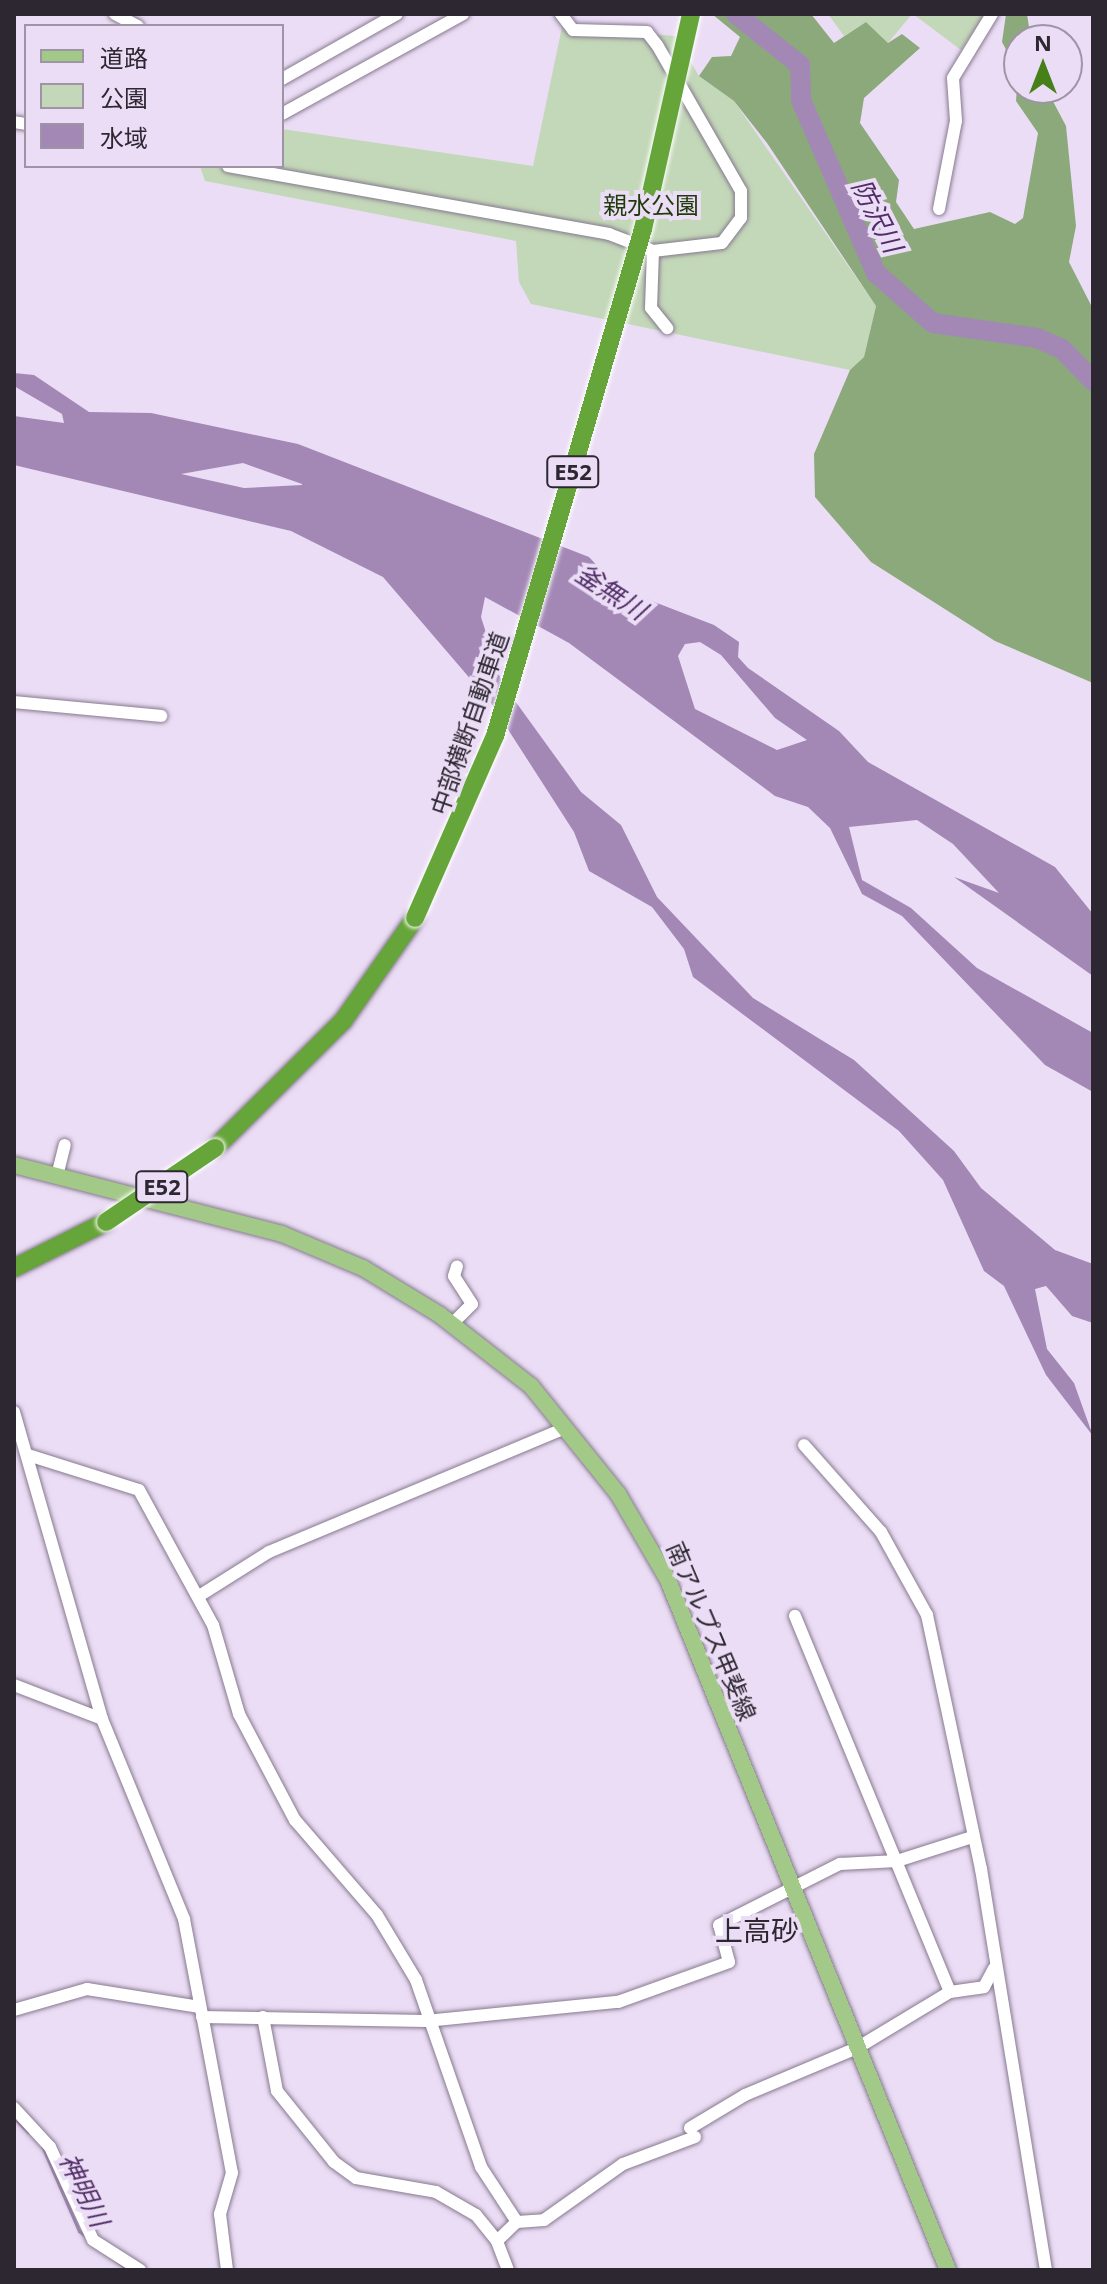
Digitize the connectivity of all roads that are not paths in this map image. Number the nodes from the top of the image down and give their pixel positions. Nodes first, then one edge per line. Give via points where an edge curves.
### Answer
1 (115, 14) edge
2 (397, 14) edge
3 (463, 14) edge
4 (561, 14) edge
5 (691, 14) edge
6 (992, 14) edge
7 (134, 24) edge
8 (284, 78) edge
9 (284, 113) edge
10 (239, 168) edge
11 (939, 209) dead end
12 (653, 251) junction
13 (667, 328) dead end
14 (14, 702) edge
15 (161, 716) dead end
16 (65, 1145) dead end
17 (14, 1165) edge
18 (57, 1176) junction
19 (457, 1266) dead end
20 (14, 1268) edge
21 (452, 1324) junction
22 (14, 1412) edge
23 (565, 1428) junction
24 (804, 1445) dead end
25 (28, 1455) junction
26 (199, 1596) junction
27 (795, 1616) dead end
28 (14, 1685) edge
29 (102, 1719) junction
30 (972, 1837) junction
31 (897, 1861) junction
32 (793, 1890) junction
33 (990, 1923) junction
34 (950, 1992) junction
35 (14, 2010) edge
36 (201, 2012) junction
37 (263, 2017) junction
38 (426, 2021) junction
39 (857, 2048) junction
40 (14, 2108) edge
41 (517, 2222) junction
42 (497, 2241) junction
43 (224, 2269) edge
44 (140, 2270) edge
45 (508, 2270) edge
46 (948, 2270) edge
47 (1046, 2270) edge

1 - 7 street
2 - 8 street
3 - 9 street
4 - 12 street via 573,30 647,32 741,191 741,218 722,243
5 - 20 highway, 中部横断自動車道 / E52, bridge via 643,229 495,736 415,918 343,1021 215,1148 106,1222
6 - 11 street via 953,78 956,121
10 - 12 street via 609,234
12 - 13 street via 651,308
14 - 15 street
16 - 18 street
17 - 18 main road, 南アルプス甲斐線
18 - 21 main road, 南アルプス甲斐線 via 282,1234 363,1268
19 - 21 street via 454,1276 472,1304
21 - 23 main road, 南アルプス甲斐線 via 531,1386
22 - 25 street
23 - 26 street via 269,1552
23 - 32 main road, 南アルプス甲斐線 via 657,1557
24 - 30 street via 881,1532 922,1600
25 - 26 street via 139,1490
25 - 29 street
26 - 38 street via 239,1714 295,1820 377,1915 416,1980
27 - 31 street
28 - 29 street
29 - 36 street via 184,1919
30 - 31 street
30 - 33 street
31 - 32 street via 840,1864
31 - 34 street
32 - 38 street via 719,1925 729,1962 632,1997 562,2012
32 - 39 main road, 南アルプス甲斐線
33 - 34 street via 991,1982
33 - 47 street
34 - 39 street
35 - 36 street via 87,1989
36 - 37 street
36 - 43 street via 232,2173 220,2214
37 - 38 street
37 - 42 street via 277,2091 334,2162 356,2178 436,2192 476,2215
38 - 41 street via 481,2167
39 - 41 street via 745,2095 693,2132 623,2164 544,2220
39 - 46 main road, 南アルプス甲斐線
40 - 44 street via 50,2147 93,2240
41 - 42 street
42 - 45 street

